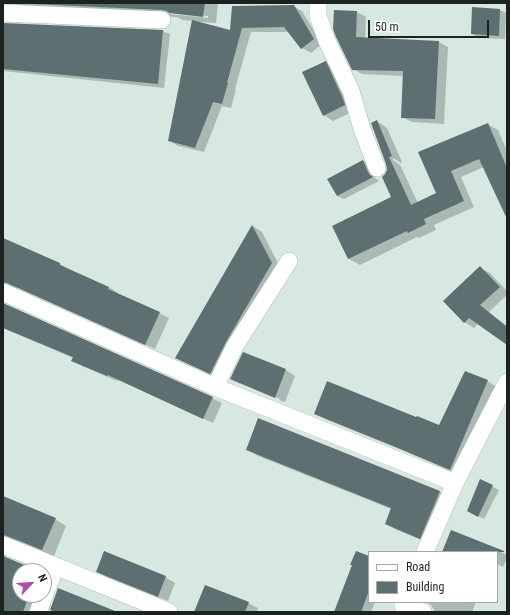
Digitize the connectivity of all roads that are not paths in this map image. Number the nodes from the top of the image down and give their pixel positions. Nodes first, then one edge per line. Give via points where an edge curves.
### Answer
1 (318, 3) edge
2 (3, 13) edge
3 (162, 20) dead end
4 (377, 168) dead end
5 (289, 261) dead end
6 (3, 292) edge
7 (507, 382) edge
8 (215, 387) junction
9 (455, 483) junction
10 (3, 544) edge
11 (426, 551) edge
12 (56, 566) junction
13 (403, 607) edge
14 (38, 612) edge
15 (169, 612) edge
16 (423, 612) edge

1 - 4 street via 318,16 326,41 351,91
2 - 3 street
5 - 8 street via 234,346
6 - 8 street
7 - 9 street
8 - 9 street
9 - 11 street
10 - 12 street
12 - 14 street
12 - 15 street
13 - 16 street

